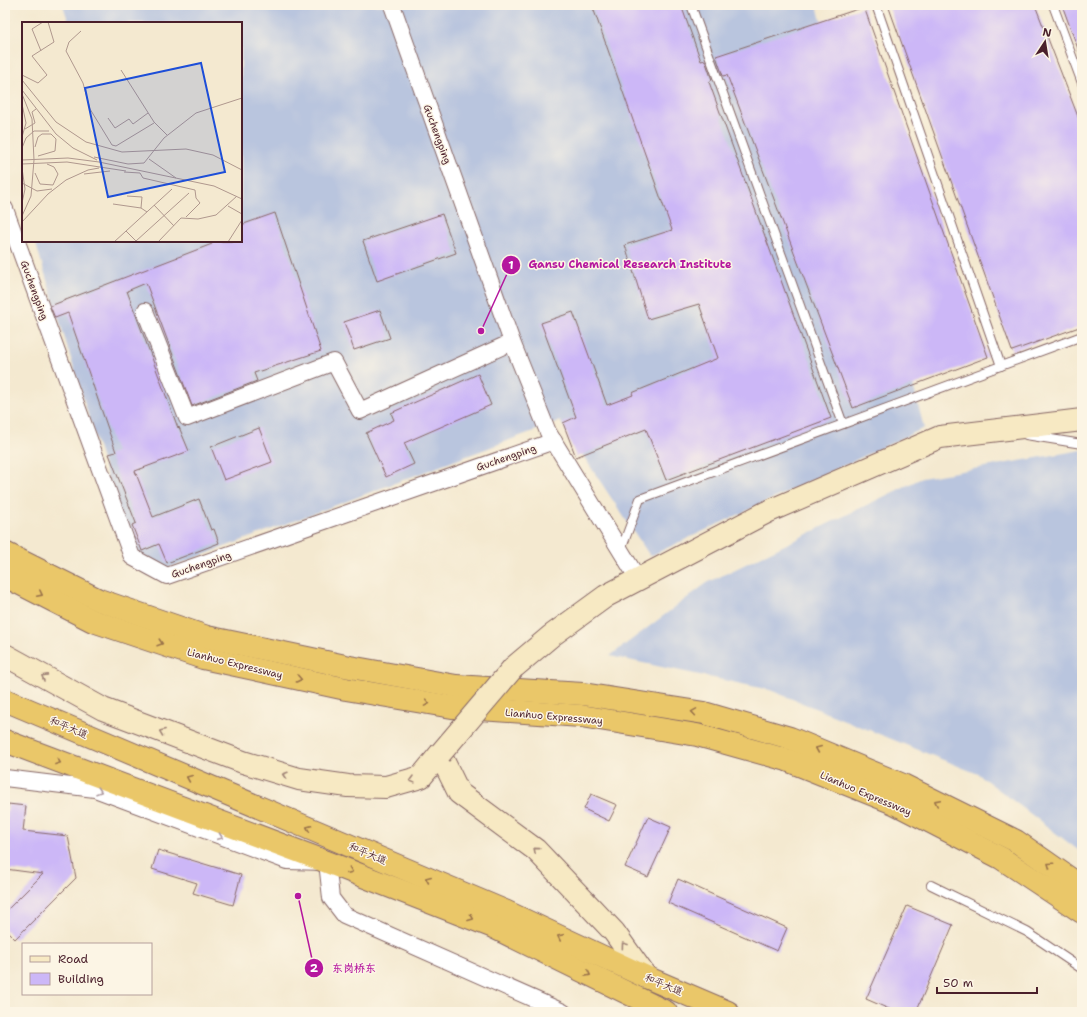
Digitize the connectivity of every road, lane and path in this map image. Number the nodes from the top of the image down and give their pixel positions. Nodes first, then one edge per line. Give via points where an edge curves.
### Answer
1 (392, 5) edge
2 (692, 5) edge
3 (876, 5) edge
4 (1053, 5) edge
5 (1082, 83) edge
6 (5, 209) edge
7 (145, 311) dead end
8 (1082, 336) edge
9 (512, 342) junction
10 (1001, 366) junction
11 (1082, 420) edge
12 (843, 424) junction
13 (1000, 430) junction
14 (554, 441) junction
15 (1082, 444) edge
16 (620, 550) junction
17 (5, 553) edge
18 (5, 576) edge
19 (638, 579) junction
20 (5, 655) edge
21 (5, 685) edge
22 (5, 700) edge
23 (68, 727) junction
24 (10, 746) edge
25 (440, 754) junction
26 (5, 778) edge
27 (327, 862) junction
28 (931, 885) dead end
29 (1082, 887) edge
30 (1082, 912) edge
31 (1082, 969) edge
32 (646, 977) junction
33 (563, 1012) edge
34 (666, 1012) edge
35 (728, 1012) edge

1 - 9 street, Guchengping
2 - 12 lane
3 - 10 lane
4 - 5 lane
6 - 14 street, Guchengping via 132,557 167,576
7 - 9 street via 187,418 334,362 360,411
8 - 10 lane
9 - 14 street, Guchengping via 548,432
10 - 12 lane
11 - 13 main road
12 - 16 lane via 640,499
13 - 15 lane
13 - 19 main road via 940,438 767,512
14 - 16 street, Guchengping
16 - 19 street, Guchengping
29 -> 17 highway, Lianhuo Expressway via 1016,841 903,785 790,738 704,714 583,694 456,686 207,637 100,600
18 -> 30 highway, Lianhuo Expressway via 93,621 203,658 346,689 452,707 581,716 697,735 787,760 894,803 1001,858
19 - 25 main road, bridge via 606,596 551,636 513,668
25 -> 20 main road via 421,777 386,787 348,786 299,779 243,762 103,709
21 - 23 highway
22 - 23 highway, 和平大道
32 -> 23 highway, 和平大道 via 507,912
24 -> 27 highway
32 -> 25 main road via 614,932 536,850 459,792
26 -> 27 street via 95,789 287,862
27 - 33 street via 331,898 344,915
27 -> 34 highway via 491,926
28 - 31 lane via 1027,932
32 - 35 highway, 和平大道

